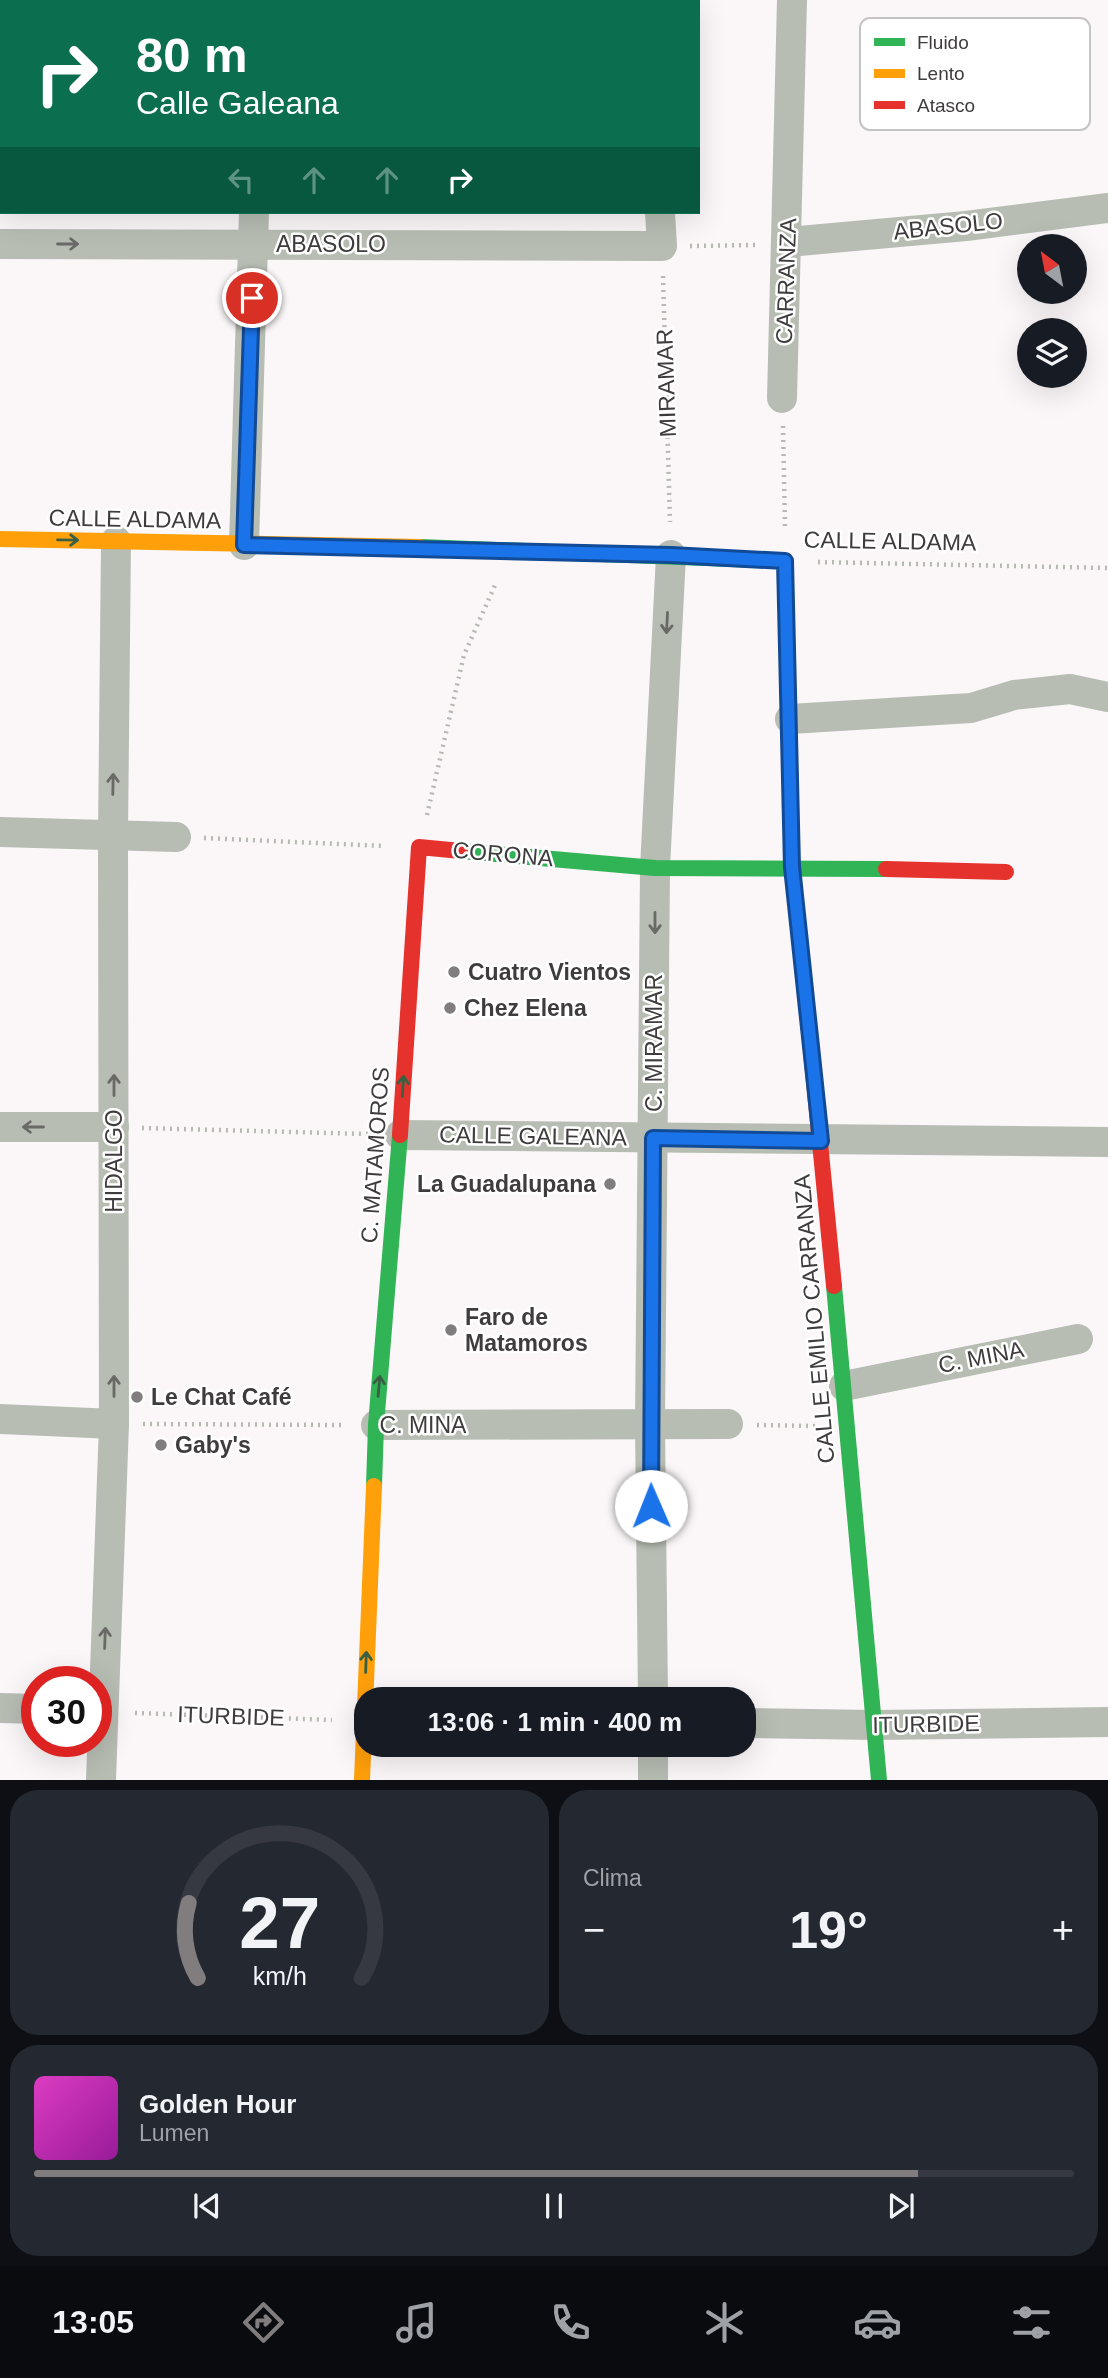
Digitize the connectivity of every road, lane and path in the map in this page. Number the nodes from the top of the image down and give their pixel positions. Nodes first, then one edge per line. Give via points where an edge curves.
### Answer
1 (792, 0) edge
2 (1108, 208) edge
3 (254, 214) edge
4 (660, 214) edge
5 (788, 242) junction
6 (254, 243) junction
7 (0, 244) edge
8 (662, 246) junction
9 (782, 398) joint
10 (0, 539) edge
11 (116, 541) junction
12 (244, 545) junction
13 (511, 550) junction
14 (671, 555) junction
15 (785, 561) junction
16 (1108, 568) edge
17 (1108, 696) edge
18 (790, 719) junction
19 (0, 832) edge
20 (113, 835) junction
21 (176, 837) joint
22 (419, 847) junction
23 (792, 867) junction
24 (655, 868) junction
25 (1006, 872) dead end
26 (0, 1127) edge
27 (114, 1127) junction
28 (400, 1135) junction
29 (653, 1138) junction
30 (821, 1141) junction
31 (1108, 1142) edge
32 (1078, 1339) dead end
33 (844, 1385) junction
34 (0, 1419) edge
35 (650, 1423) junction
36 (114, 1424) junction
37 (728, 1424) joint
38 (376, 1425) junction
39 (847, 1427) junction
40 (101, 1666) edge
41 (366, 1687) edge
42 (653, 1687) edge
43 (0, 1707) edge
44 (21, 1708) edge
45 (112, 1712) edge
46 (354, 1721) edge
47 (1108, 1722) edge
48 (756, 1723) edge
49 (874, 1725) junction
50 (100, 1757) edge
51 (363, 1757) edge
52 (653, 1757) edge
53 (101, 1780) edge
54 (362, 1780) edge
55 (653, 1780) edge
56 (879, 1780) edge

1 - 5 street, CARRANZA
2 - 5 street, ABASOLO
3 - 6 street
4 - 8 street
5 - 8 path
5 - 9 street, CARRANZA
7 -> 6 street, ABASOLO
6 - 8 street, ABASOLO
6 - 12 street
8 - 14 path, MIRAMAR
9 - 15 path
10 -> 11 street, CALLE ALDAMA
11 - 12 street, CALLE ALDAMA
20 -> 11 street, HIDALGO
12 - 13 street, CALLE ALDAMA
13 - 14 street, CALLE ALDAMA
13 - 22 path via 464,655
14 - 15 street, CALLE ALDAMA
14 -> 24 street, C. MIRAMAR
15 - 16 path, CALLE ALDAMA
15 - 18 street, CALLE EMILIO CARRANZA
17 - 18 street via 1070,689 1014,695 971,708
18 - 23 street, CALLE EMILIO CARRANZA
19 - 20 street
20 - 21 street
27 -> 20 street, HIDALGO
21 - 22 path, CORONA
22 - 24 street, CORONA
28 -> 22 street, C. MATAMOROS
23 - 24 street, CORONA
23 - 25 street, CORONA
23 - 30 street, CALLE EMILIO CARRANZA
24 -> 29 street, C. MIRAMAR
27 -> 26 street
27 - 28 path
36 -> 27 street, HIDALGO
28 - 29 street, CALLE GALEANA
38 -> 28 street, C. MATAMOROS
29 - 30 street, CALLE GALEANA
29 - 35 street, C. MIRAMAR
30 - 31 street, CALLE GALEANA
30 - 33 street, CALLE EMILIO CARRANZA
32 - 33 street, C. MINA
33 - 39 street, CALLE EMILIO CARRANZA
34 - 36 street
35 - 37 street, C. MINA
35 - 38 street, C. MINA
35 - 42 street, C. MIRAMAR
36 - 38 path, C. MINA
40 -> 36 street, HIDALGO
37 - 39 path
41 -> 38 street, C. MATAMOROS
39 - 49 street, CALLE EMILIO CARRANZA
43 - 44 street
45 - 46 path, ITURBIDE
47 - 49 street, ITURBIDE
48 - 49 street, ITURBIDE
49 - 56 street, CALLE EMILIO CARRANZA
50 - 53 street, HIDALGO
51 - 54 street, C. MATAMOROS
52 - 55 street

